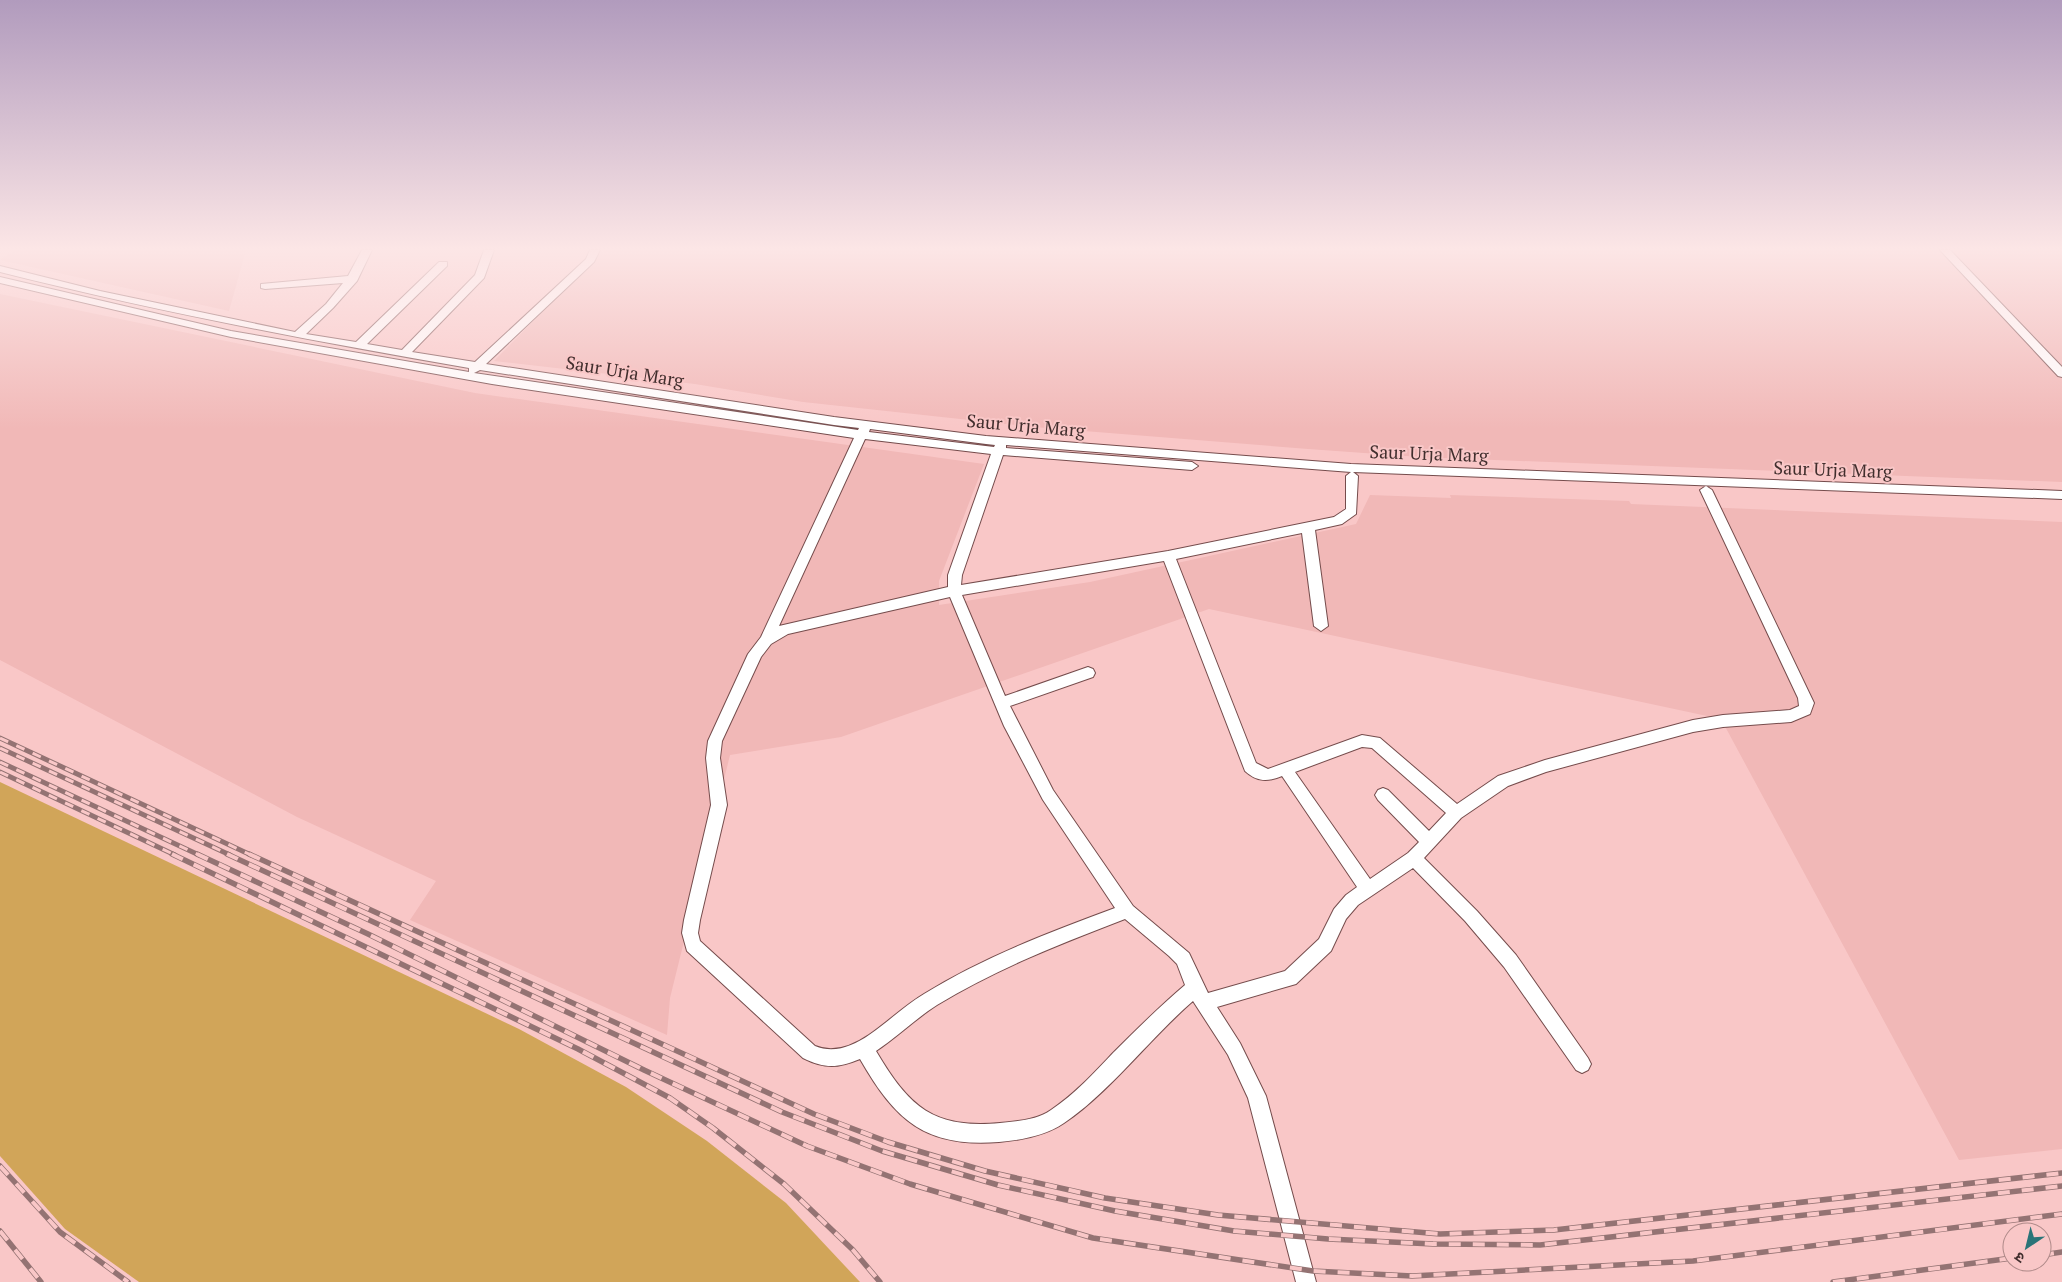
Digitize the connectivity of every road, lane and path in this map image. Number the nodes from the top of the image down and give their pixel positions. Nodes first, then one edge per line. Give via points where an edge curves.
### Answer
1 (128, 310) edge
2 (177, 310) edge
3 (326, 310) edge
4 (396, 310) edge
5 (447, 310) edge
6 (537, 310) edge
7 (2001, 310) edge
8 (217, 318) junction
9 (206, 328) junction
10 (298, 336) junction
11 (359, 346) junction
12 (404, 354) junction
13 (478, 366) junction
14 (2062, 374) edge
15 (467, 376) junction
16 (864, 430) junction
17 (1000, 446) junction
18 (1352, 476) junction
19 (1706, 490) junction
20 (2062, 495) edge
21 (2062, 502) edge
22 (1308, 528) junction
23 (1168, 556) junction
24 (954, 591) junction
25 (1321, 626) dead end
26 (766, 640) junction
27 (1088, 673) dead end
28 (1001, 703) junction
29 (1285, 769) junction
30 (1383, 795) dead end
31 (1456, 813) junction
32 (1429, 842) junction
33 (1414, 858) junction
34 (1368, 889) junction
35 (1127, 911) junction
36 (1199, 996) junction
37 (864, 1048) junction
38 (1582, 1064) dead end
39 (1306, 1282) edge

1 - 9 street, Saur Urja Marg
2 - 8 street, Saur Urja Marg
3 - 10 street
4 - 11 street
5 - 12 street
6 - 13 street
7 - 14 street
8 - 9 street
8 - 10 street, Saur Urja Marg
9 - 15 street, Saur Urja Marg
10 - 11 street, Saur Urja Marg
11 - 12 street, Saur Urja Marg
12 - 13 street, Saur Urja Marg
13 - 15 street
13 - 16 street, Saur Urja Marg
15 - 16 street, Saur Urja Marg
16 - 17 street, Saur Urja Marg
16 - 26 street
17 - 18 street, Saur Urja Marg via 1135,463
17 - 20 street, Saur Urja Marg via 1352,468
17 - 24 street via 954,576
18 - 19 street, Saur Urja Marg
18 - 22 street via 1352,511 1338,521
19 - 21 street, Saur Urja Marg
19 - 31 street via 1805,698 1805,710 1791,716 1693,726 1545,766 1503,781
22 - 23 street
22 - 25 street
23 - 24 street
23 - 29 street via 1203,639 1250,767 1262,774
24 - 26 street via 784,630
24 - 28 street
26 - 37 street via 755,654 715,741 713,758 719,805 690,932 693,945 809,1052 833,1060
27 - 28 street
28 - 35 street via 1024,754 1048,795
29 - 31 street via 1362,741 1375,742
29 - 34 street
30 - 32 street
31 - 32 street
32 - 33 street
33 - 34 street
33 - 38 street via 1510,961
34 - 36 street via 1346,906 1325,946 1290,978
35 - 36 street via 1183,959
35 - 37 street via 1062,934 980,972 929,1001
36 - 37 street via 1164,1014 1099,1082 1057,1117 1029,1128 978,1136 957,1135 920,1119 879,1077
36 - 39 street via 1234,1049 1256,1096

